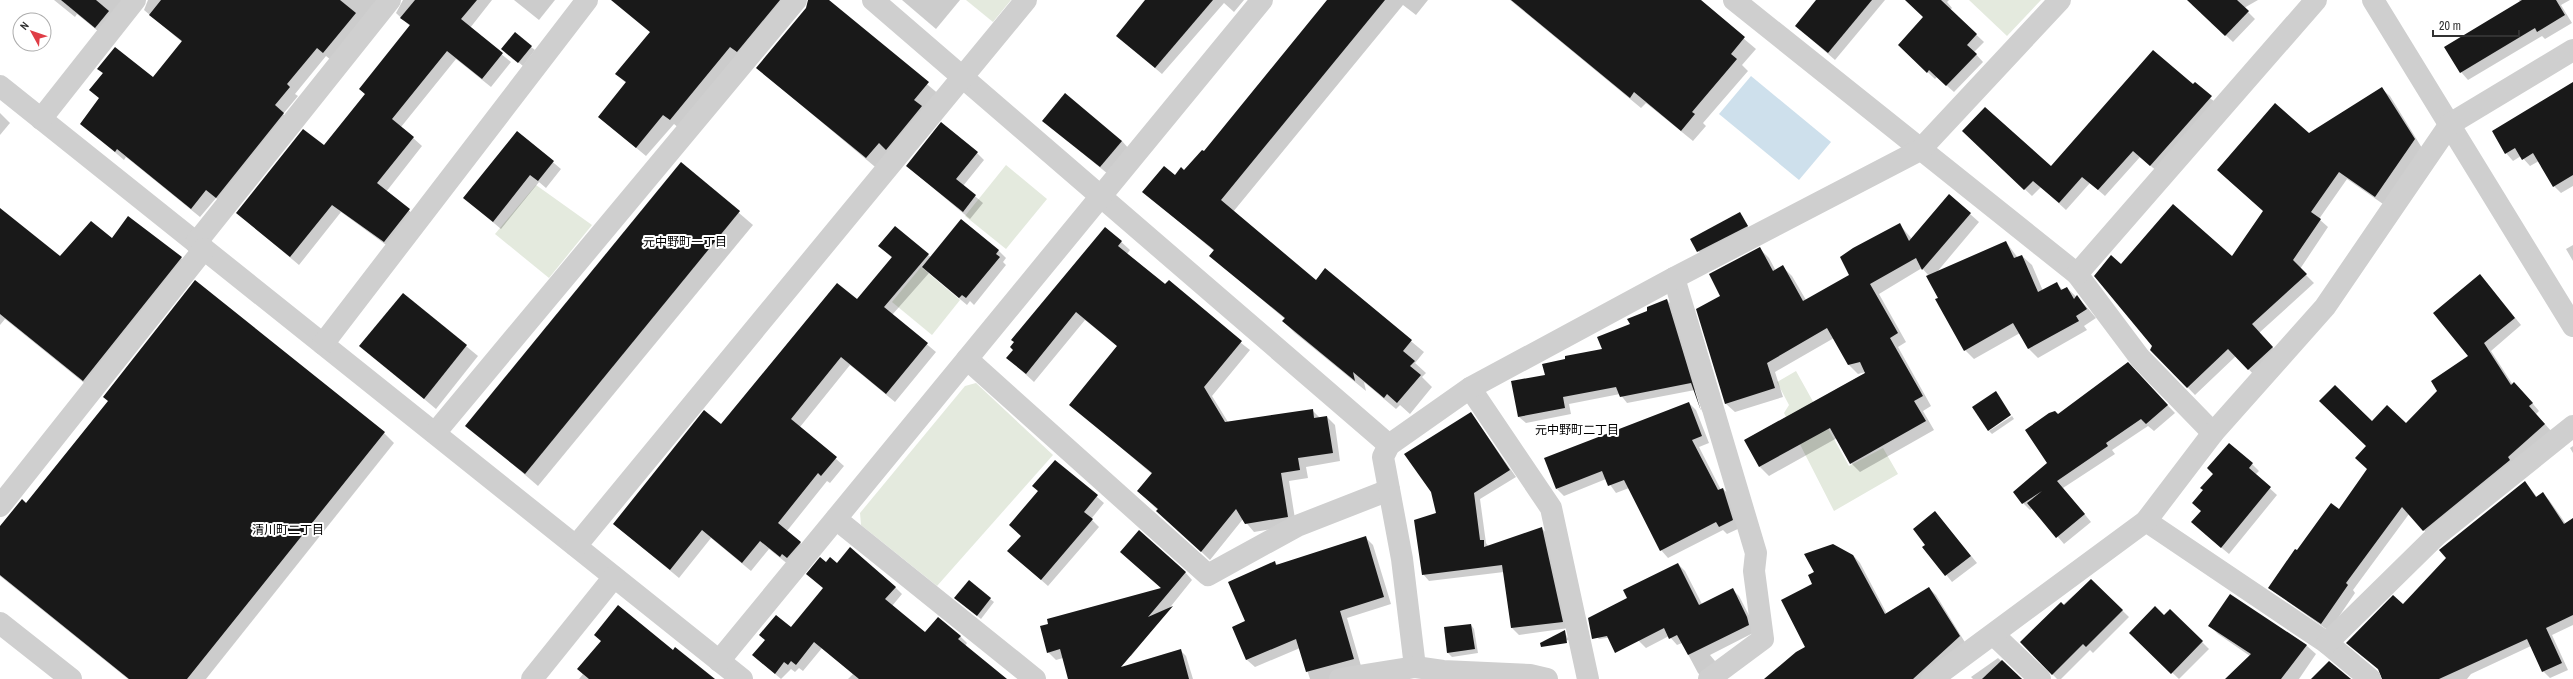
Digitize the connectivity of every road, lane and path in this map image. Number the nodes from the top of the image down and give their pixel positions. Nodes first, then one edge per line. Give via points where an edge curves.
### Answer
1 (135, 0) edge
2 (390, 0) edge
3 (587, 0) edge
4 (796, 0) edge
5 (874, 0) edge
6 (1026, 0) edge
7 (1262, 0) edge
8 (1734, 0) edge
9 (2060, 0) edge
10 (2316, 0) edge
11 (2373, 0) edge
12 (2573, 50) edge
13 (962, 77) junction
14 (0, 86) edge
15 (41, 119) junction
16 (2450, 124) junction
17 (1920, 150) junction
18 (1101, 196) junction
19 (200, 246) junction
20 (2077, 274) junction
21 (1674, 278) junction
22 (2567, 302) edge
23 (2573, 326) edge
24 (323, 344) junction
25 (968, 359) junction
26 (1470, 388) junction
27 (2573, 426) edge
28 (435, 433) junction
29 (2213, 433) junction
30 (1388, 445) junction
31 (1389, 490) junction
32 (0, 506) edge
33 (836, 519) junction
34 (2146, 521) junction
35 (576, 546) junction
36 (614, 577) junction
37 (0, 623) edge
38 (1994, 635) junction
39 (2327, 643) junction
40 (719, 660) junction
41 (1415, 667) junction
42 (71, 679) edge
43 (532, 679) edge
44 (742, 679) edge
45 (1035, 679) edge
46 (1340, 679) edge
47 (1547, 679) edge
48 (1588, 679) edge
49 (1709, 679) edge
50 (1932, 679) edge
51 (2040, 679) edge
52 (2370, 679) edge

1 - 15 street
2 - 19 street
3 - 24 street
4 - 28 street
5 - 13 street
6 - 13 street
7 - 18 street
8 - 17 street
9 - 17 street
10 - 20 street
11 - 16 street
12 - 16 street
13 - 18 street
13 - 35 street
14 - 15 street
15 - 19 street
16 - 22 street
16 - 29 street via 2325,307
17 - 20 street
17 - 21 street
18 - 25 street
18 - 30 street
19 - 24 street
19 - 32 street
20 - 29 street via 2140,358
21 - 26 street
21 - 49 street via 1756,553 1754,571 1763,639
22 - 23 street
24 - 28 street
25 - 31 street via 1208,575 1296,526
25 - 33 street
26 - 30 street
26 - 48 street via 1551,508
27 - 39 street via 2437,535
28 - 35 street
29 - 34 street
30 - 31 street via 1383,457
31 - 41 street via 1402,559
33 - 40 street
33 - 45 street
34 - 38 street
34 - 39 street
35 - 36 street
36 - 40 street
36 - 43 street
37 - 42 street
38 - 50 street
38 - 51 street
39 - 52 street
40 - 44 street
41 - 46 street
41 - 47 street via 1443,671 1530,675

